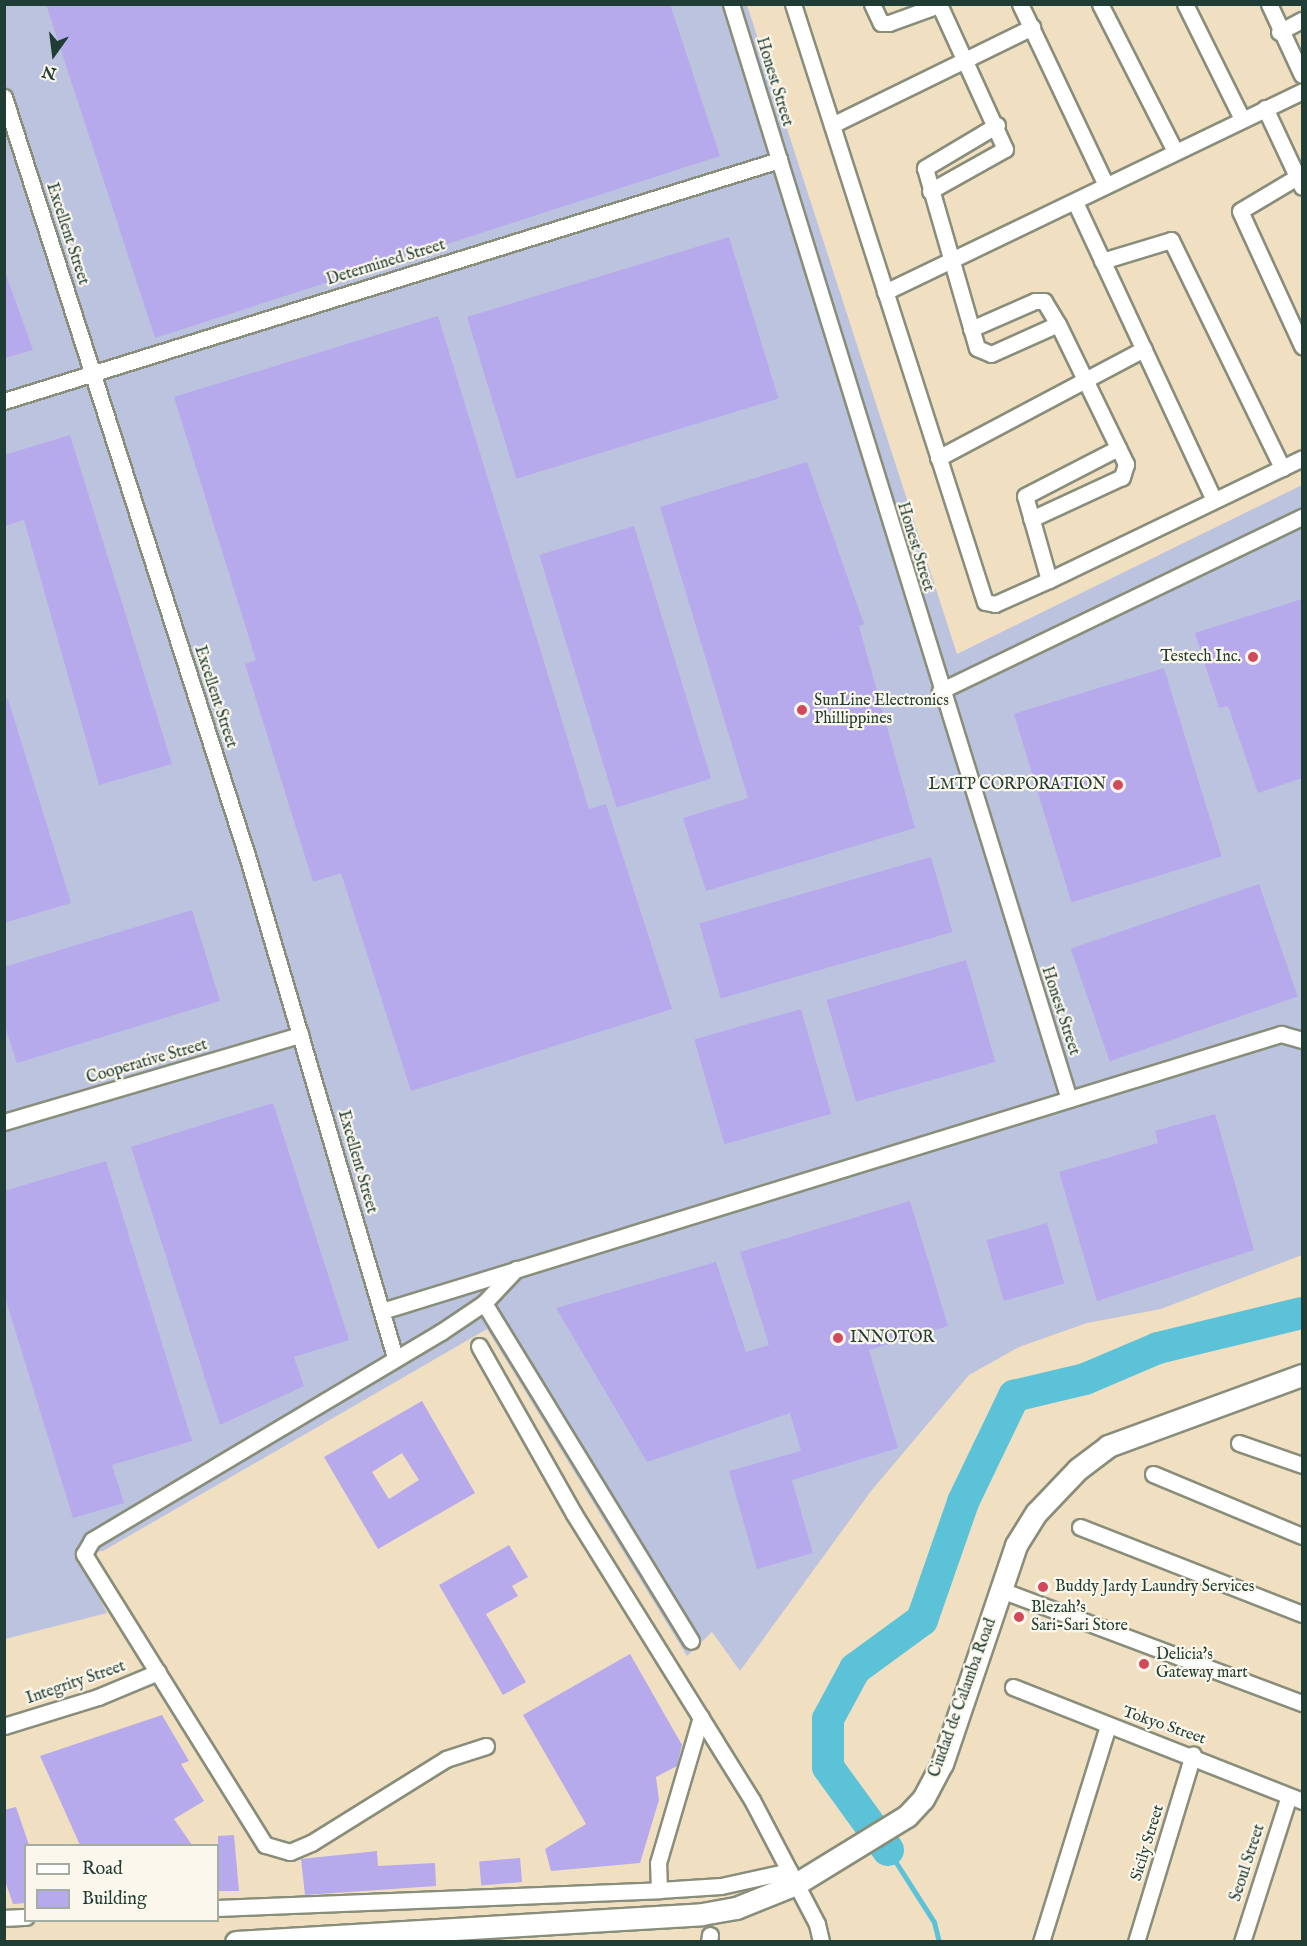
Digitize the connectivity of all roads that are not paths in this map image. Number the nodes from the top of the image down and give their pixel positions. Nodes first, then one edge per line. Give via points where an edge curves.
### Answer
1 (731, 4) edge
2 (794, 4) edge
3 (872, 4) edge
4 (1020, 4) edge
5 (1100, 4) edge
6 (1185, 4) edge
7 (1269, 4) edge
8 (939, 5) edge
9 (1302, 20) edge
10 (1032, 27) junction
11 (1280, 32) junction
12 (962, 62) junction
13 (1302, 75) edge
14 (1302, 91) edge
15 (4, 97) edge
16 (1265, 108) junction
17 (1242, 119) junction
18 (832, 125) junction
19 (997, 125) junction
20 (1175, 151) junction
21 (779, 160) junction
22 (1300, 182) edge
23 (1106, 185) junction
24 (930, 190) junction
25 (1075, 202) junction
26 (952, 261) junction
27 (1102, 261) junction
28 (885, 292) junction
29 (1058, 324) junction
30 (971, 328) junction
31 (1302, 346) edge
32 (1144, 349) junction
33 (92, 373) junction
34 (1085, 378) junction
35 (4, 400) edge
36 (1118, 448) junction
37 (938, 458) junction
38 (1302, 458) edge
39 (1282, 468) junction
40 (1213, 498) junction
41 (1302, 517) edge
42 (1031, 519) junction
43 (1049, 580) junction
44 (940, 692) junction
45 (300, 1035) junction
46 (1302, 1040) edge
47 (1069, 1100) junction
48 (4, 1122) edge
49 (516, 1269) junction
50 (484, 1303) junction
51 (382, 1311) junction
52 (479, 1347) dead end
53 (395, 1357) junction
54 (1302, 1375) edge
55 (1239, 1443) dead end
56 (1302, 1466) edge
57 (1153, 1474) dead end
58 (1080, 1527) dead end
59 (1302, 1536) edge
60 (1001, 1590) junction
61 (1302, 1614) edge
62 (691, 1641) dead end
63 (158, 1672) junction
64 (1013, 1687) dead end
65 (1302, 1703) edge
66 (701, 1717) junction
67 (4, 1726) edge
68 (1108, 1726) junction
69 (486, 1746) dead end
70 (1193, 1754) junction
71 (1296, 1798) edge
72 (792, 1877) junction
73 (659, 1890) junction
74 (219, 1908) edge
75 (24, 1917) edge
76 (4, 1918) edge
77 (236, 1941) edge
78 (821, 1941) edge
79 (1041, 1941) edge
80 (1136, 1941) edge
81 (1242, 1941) edge

1 - 21 street, Honest Street
2 - 18 street
3 - 8 street via 881,23
4 - 10 street
5 - 20 street
6 - 17 street
7 - 11 street
8 - 12 street
9 - 11 street
10 - 12 street
10 - 23 street
11 - 13 street
12 - 18 street
12 - 19 street
14 - 16 street
15 - 33 street, Excellent Street
16 - 17 street
16 - 22 street
17 - 20 street
18 - 28 street
19 - 24 street via 925,168
19 - 24 street via 1005,150 1000,156
20 - 23 street
21 - 33 street, Determined Street
21 - 44 street, Honest Street
22 - 31 street via 1240,211
23 - 25 street
24 - 26 street
25 - 26 street
25 - 27 street
26 - 28 street
26 - 30 street
27 - 32 street
27 - 39 street via 1171,240
28 - 37 street
29 - 30 street via 1044,301 1035,301
29 - 30 street via 991,354 977,348
29 - 34 street
32 - 34 street
32 - 40 street
33 - 35 street, Determined Street
33 - 45 street, Excellent Street
34 - 36 street
34 - 37 street
36 - 42 street via 1030,491 1025,496
36 - 42 street via 1126,464 1122,477
37 - 43 street via 985,602 995,604
38 - 39 street
39 - 40 street
40 - 43 street
41 - 44 street
42 - 43 street
44 - 47 street, Honest Street
45 - 48 street, Cooperative Street
45 - 51 street, Excellent Street
46 - 47 street via 1281,1035
47 - 49 street
49 - 50 street
49 - 51 street
50 - 53 street
50 - 62 street
51 - 53 street, Excellent Street
52 - 66 street via 555,1483
53 - 63 street via 92,1540 84,1554
54 - 60 main road, Ciudad de Calamba Road via 1108,1446 1077,1468 1037,1512 1016,1545
55 - 56 street
57 - 59 street
58 - 61 street
60 - 65 street
60 - 72 main road, Ciudad de Calamba Road via 942,1764 907,1816 829,1866
63 - 67 street, Integrity Street via 98,1697
63 - 69 street via 266,1845 290,1852 446,1759
64 - 68 street, Tokyo Street
66 - 72 street
66 - 73 street via 658,1863
68 - 70 street, Tokyo Street
68 - 79 street
70 - 71 street, Tokyo Street
70 - 80 street, Sicily Street
71 - 81 street, Seoul Street
72 - 73 street
72 - 77 main road, Ciudad de Calamba Road via 736,1908 702,1914
72 - 78 street
73 - 74 street
75 - 76 street

